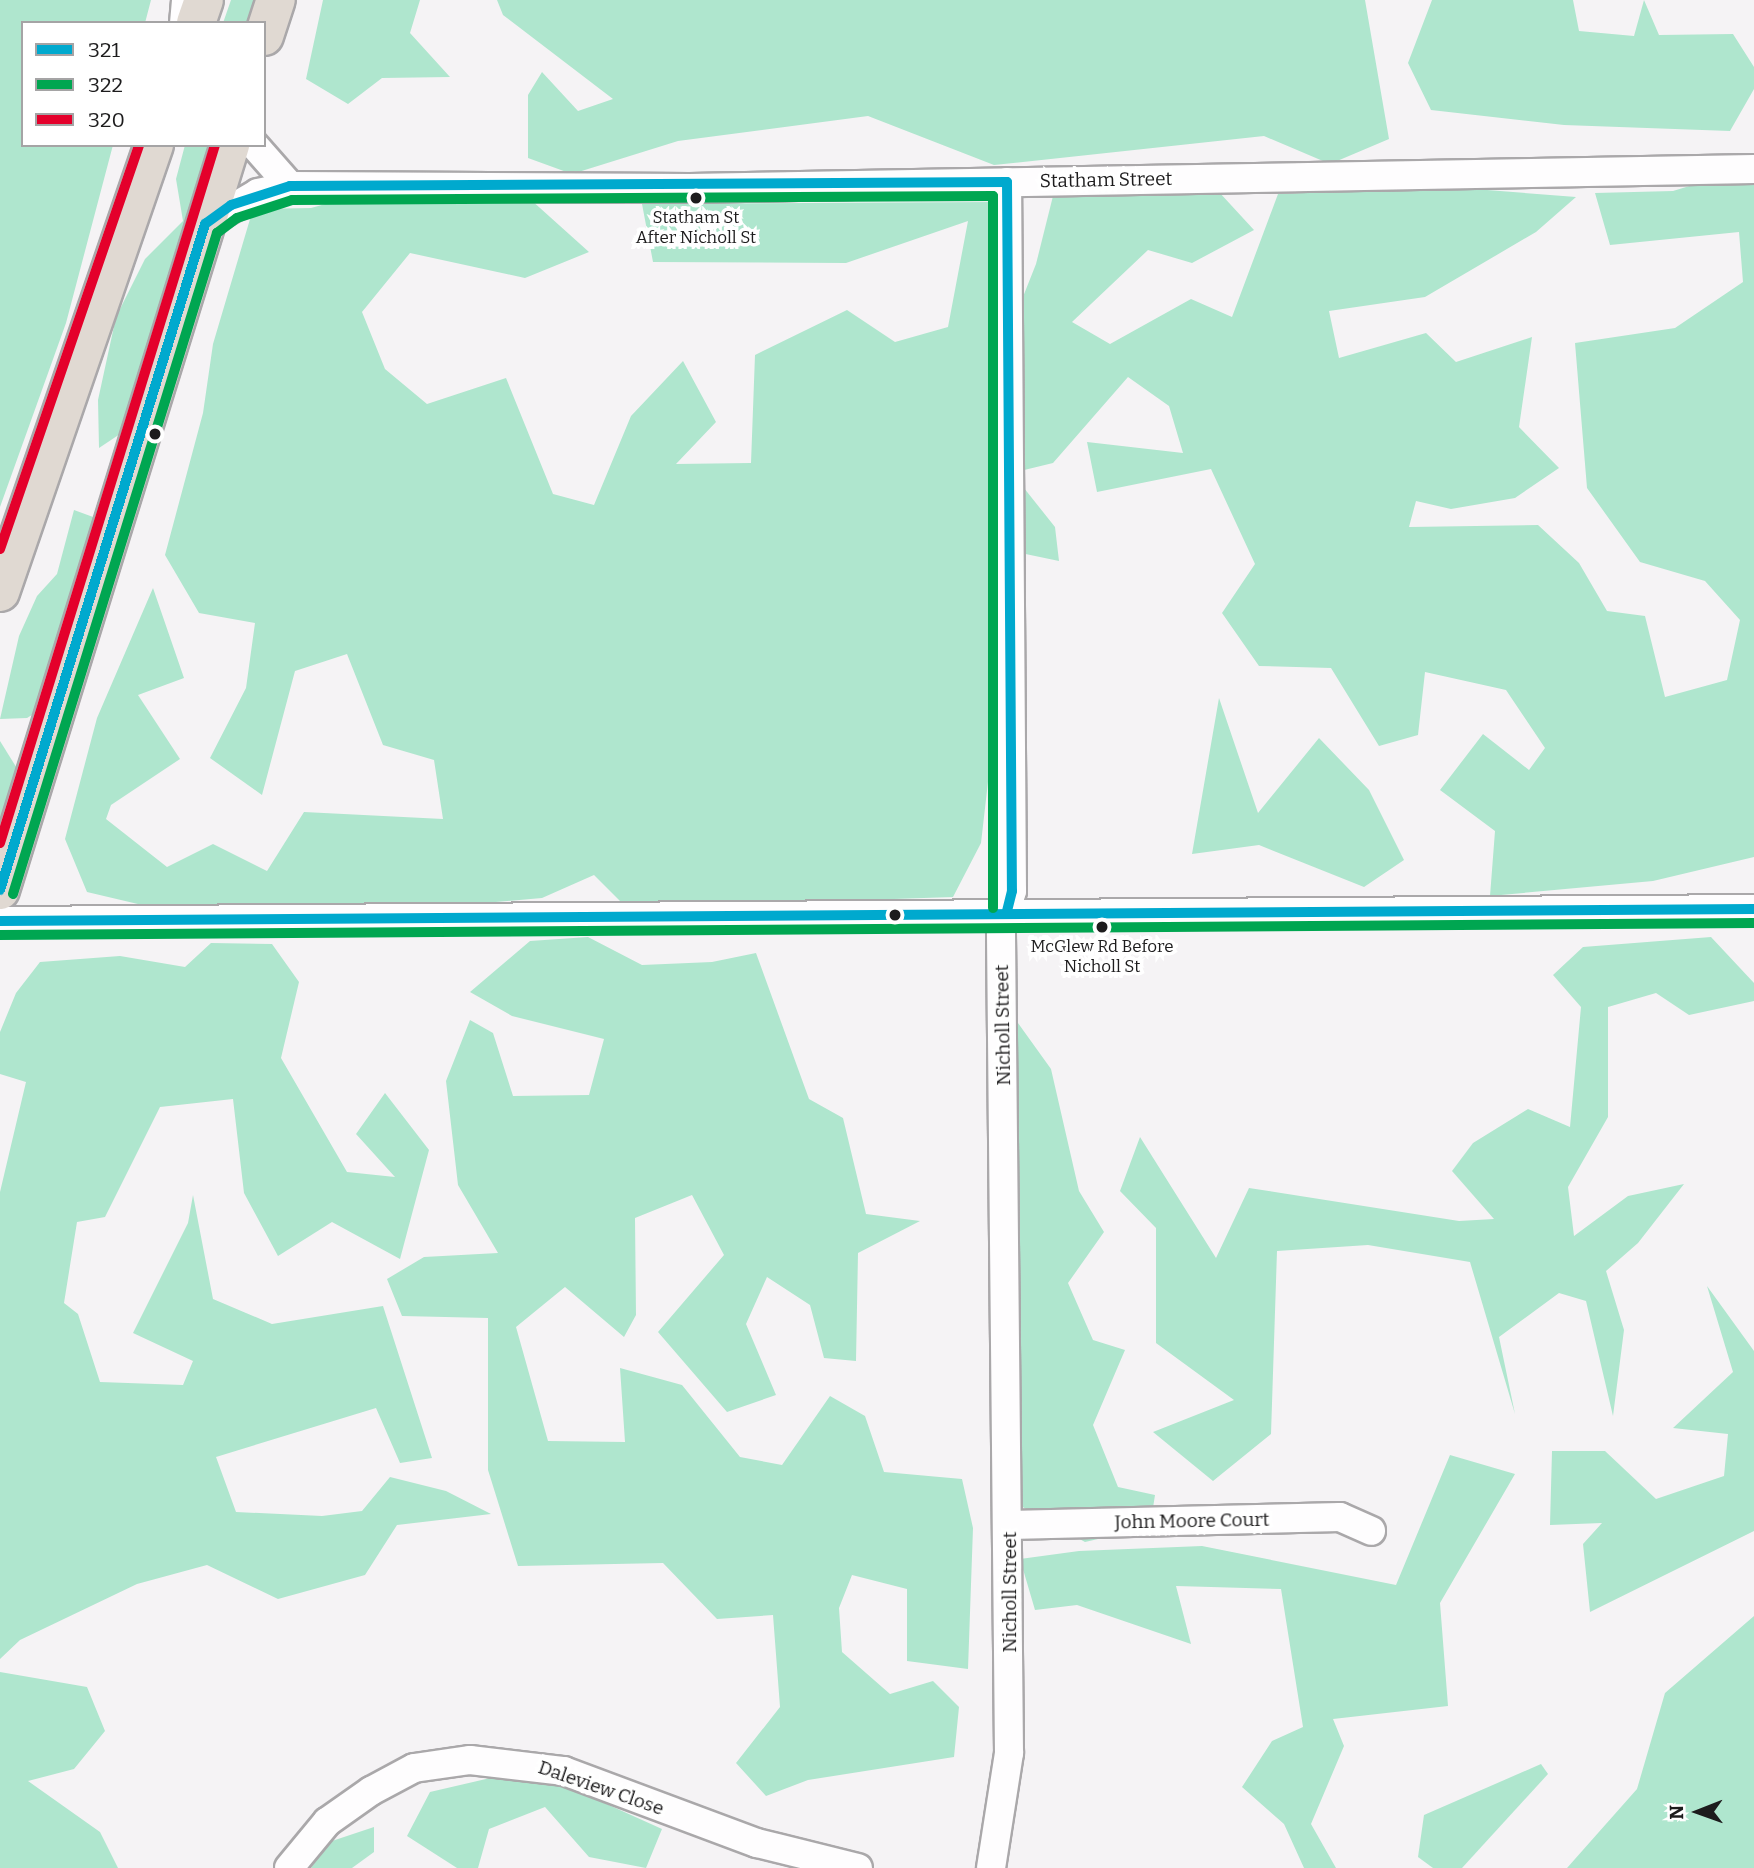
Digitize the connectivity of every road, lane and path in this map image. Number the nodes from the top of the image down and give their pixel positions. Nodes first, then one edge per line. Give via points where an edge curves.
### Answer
1 (179, 0) edge
2 (204, 0) edge
3 (276, 0) edge
4 (177, 21) edge
5 (197, 21) edge
6 (266, 30) edge
7 (153, 147) edge
8 (229, 147) edge
9 (256, 147) edge
10 (1754, 169) edge
11 (1007, 182) junction
12 (290, 186) junction
13 (205, 224) junction
14 (0, 592) edge
15 (0, 890) edge
16 (1754, 909) edge
17 (1007, 911) junction
18 (0, 921) edge
19 (1010, 1525) junction
20 (1371, 1531) dead end
21 (289, 1868) edge
22 (858, 1868) edge
23 (991, 1868) edge

1 - 4 lane
2 - 5 highway
3 - 6 highway
7 - 14 highway
8 - 13 highway
9 - 12 street
10 - 11 street, Statham Street
11 - 12 street, Statham Street
11 - 17 street, Nicholl Street via 1012,891
12 - 13 street, Statham Street via 240,201
13 - 15 highway
16 - 17 street
17 - 18 street
17 - 19 street, Nicholl Street via 1001,929
19 - 20 street, John Moore Court via 1340,1517
19 - 23 street, Nicholl Street via 1009,1753
21 - 22 street, Daleview Close via 327,1822 370,1791 414,1768 470,1760 564,1772 758,1843

